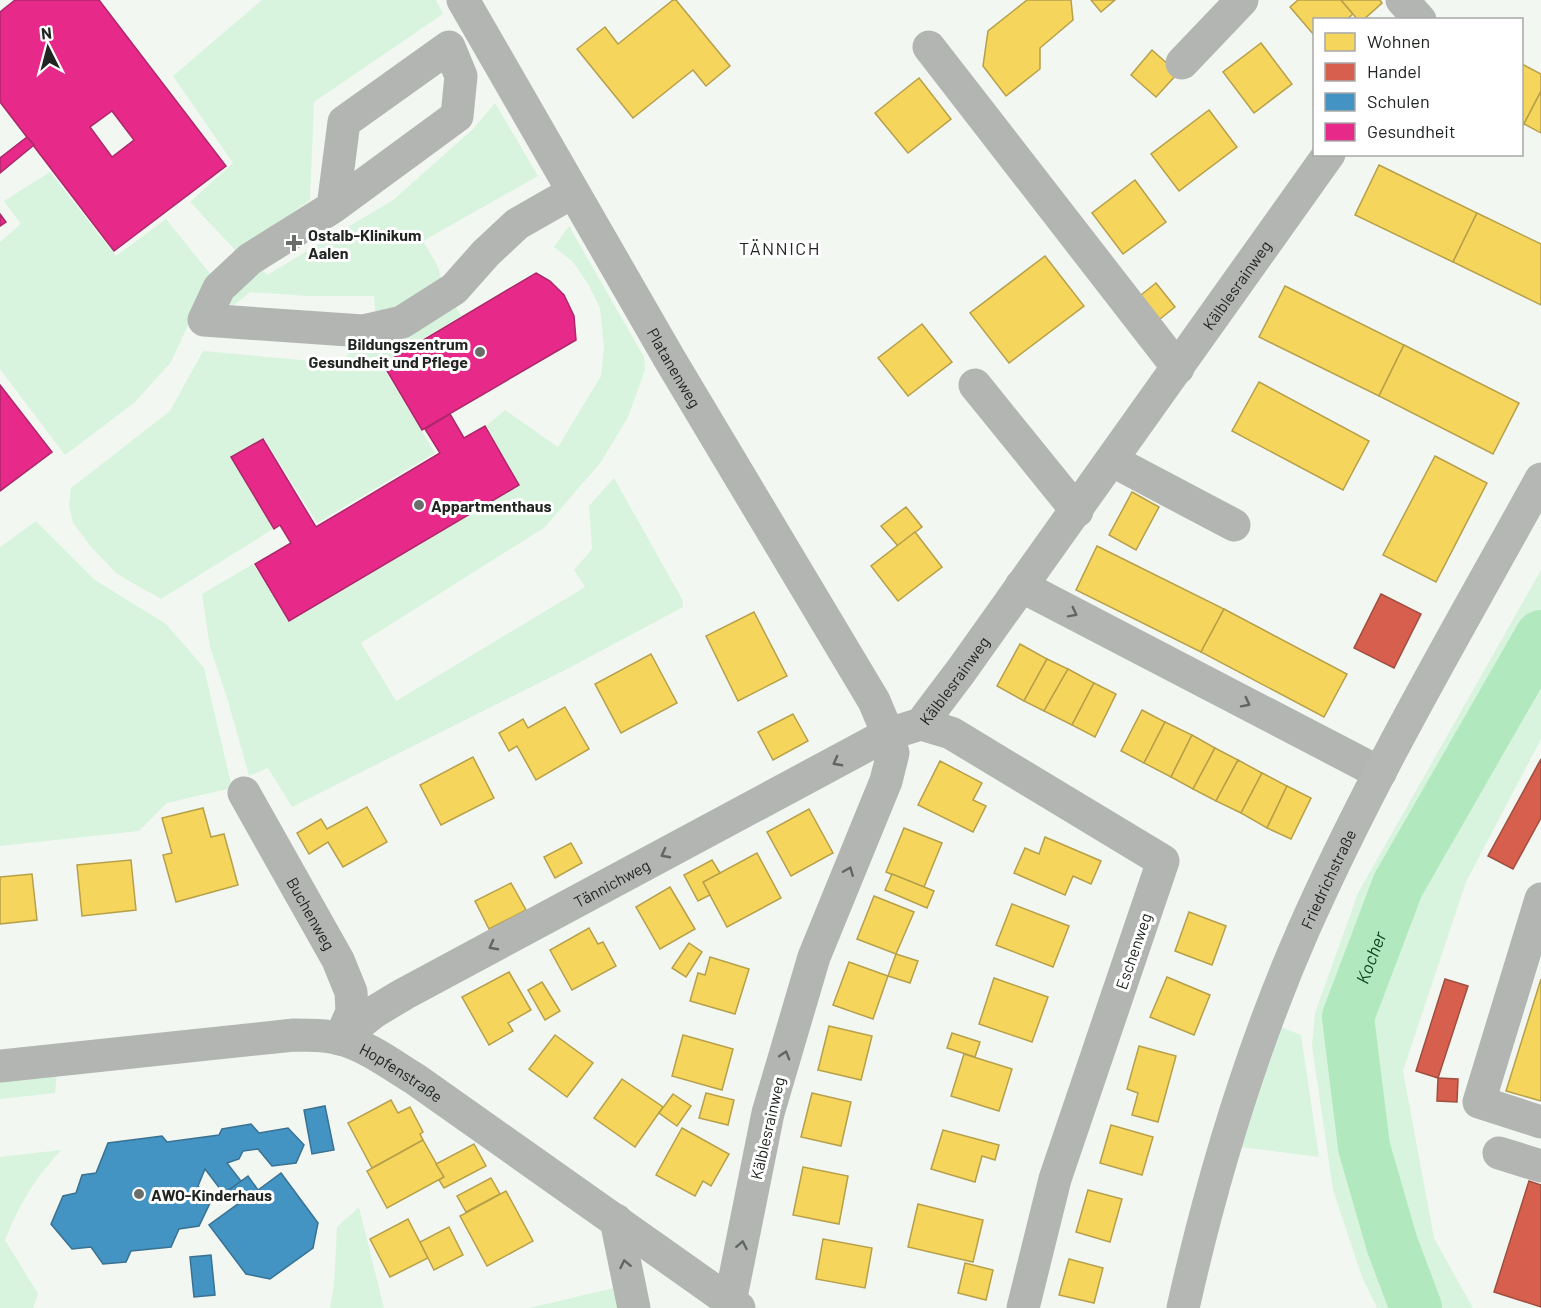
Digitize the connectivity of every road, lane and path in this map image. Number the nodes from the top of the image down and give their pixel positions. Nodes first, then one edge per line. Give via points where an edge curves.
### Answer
1 (463, 0) edge
2 (1242, 0) edge
3 (1402, 0) edge
4 (1433, 0) edge
5 (1420, 18) edge
6 (1423, 18) edge
7 (929, 47) dead end
8 (1182, 63) dead end
9 (1328, 156) edge
10 (573, 192) junction
11 (333, 207) junction
12 (1178, 368) junction
13 (975, 385) dead end
14 (1113, 461) junction
15 (1541, 479) edge
16 (1077, 511) junction
17 (1234, 525) dead end
18 (1021, 586) junction
19 (921, 724) junction
20 (888, 734) junction
21 (1380, 773) junction
22 (244, 794) dead end
23 (1541, 900) edge
24 (340, 1039) junction
25 (0, 1066) edge
26 (1541, 1122) edge
27 (1498, 1153) dead end
28 (1541, 1166) edge
29 (616, 1220) junction
30 (735, 1305) edge
31 (634, 1308) edge
32 (1023, 1308) edge
33 (1183, 1308) edge

1 - 10 street, Platanenweg
2 - 8 street
3 - 5 street
4 - 6 street
7 - 12 street
9 - 12 street, Kälblesrainweg
10 - 11 street via 517,224 454,289 402,322 363,331 204,320 219,288 250,259
10 - 20 street, Platanenweg via 874,701
11 - 11 street via 457,116 461,76 448,47 344,122
12 - 14 street, Kälblesrainweg
13 - 16 street
14 - 16 street, Kälblesrainweg
14 - 17 street
15 - 21 main road, Friedrichstraße
16 - 18 street, Kälblesrainweg
18 - 19 street, Kälblesrainweg
18 -> 21 street
19 - 20 street, Kälblesrainweg
19 - 32 street, Eschenweg via 951,733 1163,861 1054,1179
20 -> 24 street, Tännichweg via 404,994
30 -> 20 street, Kälblesrainweg via 768,1113 814,957 886,781 893,753
21 - 33 main road, Friedrichstraße via 1321,892 1267,1020 1215,1178
22 - 24 street, Buchenweg via 338,960 351,992 352,1012
23 - 26 street via 1479,1102
24 - 25 street, Hopfenstraße via 294,1035
24 - 29 street, Hopfenstraße via 362,1047 416,1079
27 - 28 street
29 - 30 street, Hopfenstraße
31 -> 29 street

